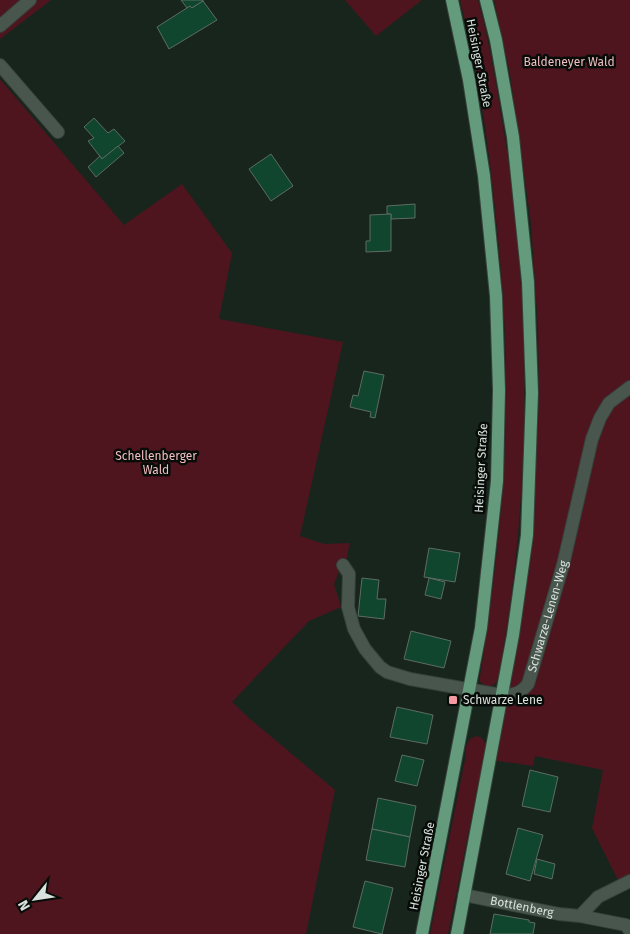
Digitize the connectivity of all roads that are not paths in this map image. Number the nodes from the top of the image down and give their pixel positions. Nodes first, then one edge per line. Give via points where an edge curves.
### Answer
1 (30, 0) edge
2 (452, 0) edge
3 (486, 0) edge
4 (0, 26) edge
5 (0, 65) edge
6 (58, 132) dead end
7 (630, 387) edge
8 (343, 565) dead end
9 (469, 690) junction
10 (501, 695) junction
11 (630, 880) edge
12 (464, 895) junction
13 (580, 916) junction
14 (630, 930) edge
15 (422, 934) edge
16 (457, 934) edge

1 - 4 street
2 - 9 main road, Heisinger Straße via 484,176 496,296 499,390 497,481 481,628
3 - 10 main road, Heisinger Straße via 496,40 515,156 528,282 532,393 526,535 513,635
5 - 6 street
7 - 10 street, Schwarze-Lenen-Weg via 609,404 592,439 563,565 528,684 514,695
8 - 9 street, Schwarze-Lenen-Weg via 349,574 348,607 354,629 380,667 410,679
9 - 10 street, Schwarze-Lenen-Weg
9 - 15 main road, Heisinger Straße
10 - 12 main road, Heisinger Straße
11 - 13 street via 598,897
12 - 13 street, Bottlenberg
12 - 16 main road, Heisinger Straße
13 - 14 street, Bottlenberg via 626,925

